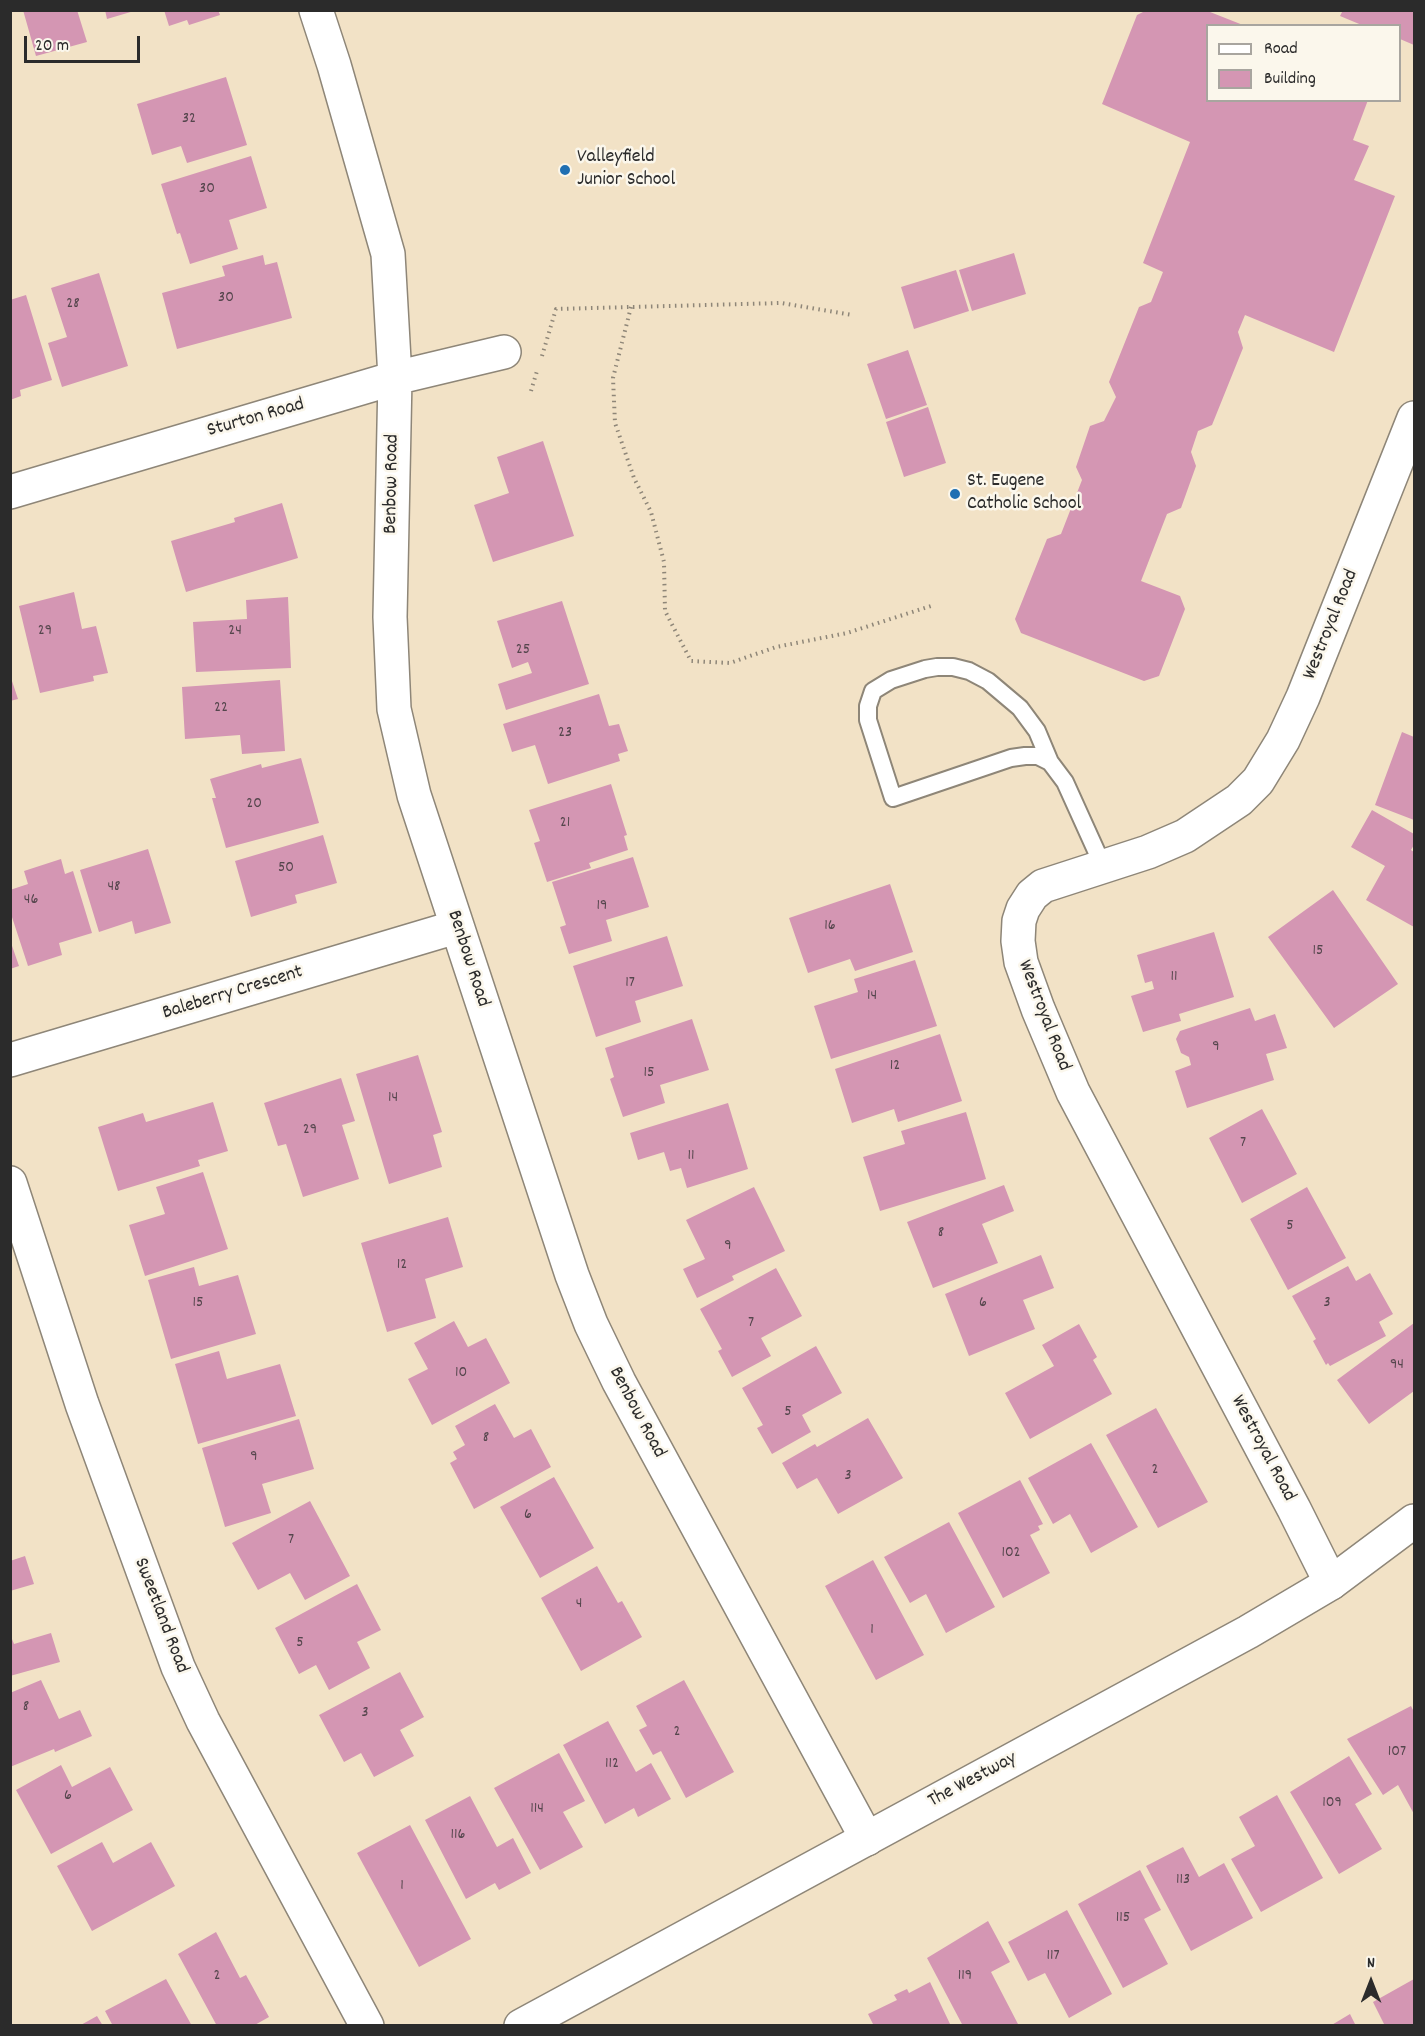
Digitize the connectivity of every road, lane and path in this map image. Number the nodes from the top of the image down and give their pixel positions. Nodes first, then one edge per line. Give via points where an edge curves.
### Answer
1 (316, 10) edge
2 (632, 307) junction
3 (853, 315) dead end
4 (504, 352) dead end
5 (541, 360) dead end
6 (537, 370) dead end
7 (395, 378) junction
8 (531, 391) dead end
9 (1414, 418) edge
10 (10, 492) edge
11 (934, 605) dead end
12 (1050, 762) junction
13 (1103, 866) junction
14 (456, 927) junction
15 (10, 1060) edge
16 (10, 1183) edge
17 (1414, 1521) edge
18 (1331, 1584) junction
19 (867, 1839) junction
20 (367, 2025) edge
21 (521, 2025) edge

1 - 7 street, Benbow Road via 388,254
2 - 3 path via 781,303
2 - 5 path via 556,309
2 - 11 path via 613,378 615,423 634,478 651,512 664,562 665,611 690,661 730,663 776,647 847,633
4 - 7 street, Sturton Road
6 - 8 path
7 - 10 street, Sturton Road
7 - 14 street, Benbow Road via 390,617 394,710 414,795
9 - 13 street, Westroyal Road via 1303,697 1258,781 1239,800 1185,836
12 - 12 lane via 1037,731 1020,708 988,681 969,671 953,667 925,669 891,680 873,691 868,720 893,798 1011,758 1038,756
12 - 13 lane via 1065,783
13 - 18 street, Westroyal Road via 1043,886 1032,895 1019,921 1021,962 1073,1092
14 - 15 street, Baleberry Crescent
14 - 19 street, Benbow Road via 591,1324
16 - 20 street, Sweetland Road via 82,1404 178,1667 203,1721
17 - 18 street, The Westway
18 - 19 street, The Westway
19 - 21 street, The Westway

